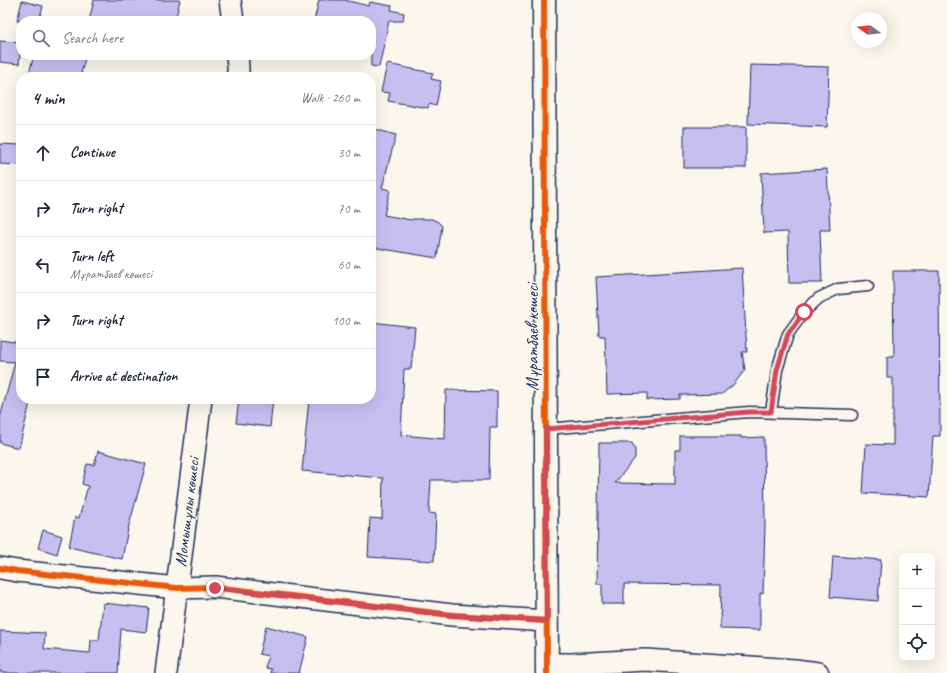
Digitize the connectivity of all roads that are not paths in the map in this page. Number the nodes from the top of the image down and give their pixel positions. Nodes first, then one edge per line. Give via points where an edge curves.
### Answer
1 (230, 0) edge
2 (544, 0) edge
3 (232, 16) edge
4 (237, 60) edge
5 (238, 72) edge
6 (868, 286) dead end
7 (200, 404) edge
8 (771, 412) junction
9 (852, 415) dead end
10 (546, 429) junction
11 (0, 568) edge
12 (177, 588) junction
13 (547, 621) junction
14 (547, 669) edge
15 (166, 673) edge
16 (818, 673) edge

1 - 3 street
2 - 10 street, Мұратбаев көшесі
4 - 5 street
6 - 8 lane via 838,289 819,298 804,312 788,334 777,370
7 - 12 street, Момышұлы көшесі
8 - 9 lane
8 - 10 lane
10 - 13 street, Мұратбаев көшесі
11 - 12 street
12 - 13 street via 215,588 452,615
12 - 15 street, Момышұлы көшесі
13 - 14 street, Мұратбаев көшесі
14 - 16 street via 572,664 645,660

